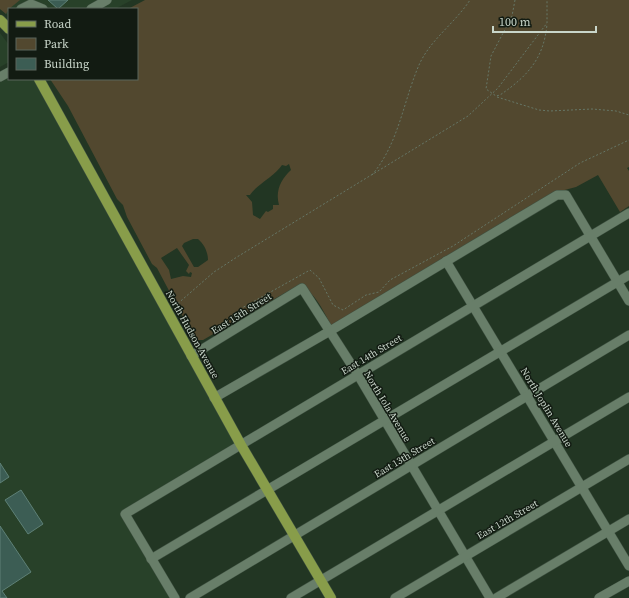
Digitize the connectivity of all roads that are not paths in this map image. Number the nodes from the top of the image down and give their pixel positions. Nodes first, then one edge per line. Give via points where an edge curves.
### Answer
1 (107, 0) edge
2 (23, 8) edge
3 (41, 8) edge
4 (93, 8) edge
5 (40, 80) edge
6 (629, 214) edge
7 (590, 236) junction
8 (446, 261) junction
9 (629, 275) edge
10 (618, 282) junction
11 (302, 288) joint
12 (629, 301) edge
13 (472, 306) junction
14 (330, 331) junction
15 (629, 335) edge
16 (500, 351) junction
17 (191, 356) junction
18 (358, 375) junction
19 (527, 396) junction
20 (629, 397) edge
21 (214, 398) junction
22 (384, 420) junction
23 (555, 441) junction
24 (240, 445) junction
25 (629, 459) edge
26 (411, 466) junction
27 (583, 488) junction
28 (267, 490) junction
29 (438, 510) junction
30 (629, 519) edge
31 (609, 531) junction
32 (294, 536) junction
33 (465, 556) junction
34 (151, 559) junction
35 (629, 566) edge
36 (629, 580) edge
37 (321, 581) junction
38 (175, 598) edge
39 (190, 598) edge
40 (291, 598) edge
41 (331, 598) edge
42 (395, 598) edge
43 (490, 598) edge
44 (496, 598) edge
45 (599, 598) edge

1 - 4 street
2 - 3 street via 31,4
5 - 17 main road, North Hudson Avenue
6 - 7 street, East 14th Street
7 - 8 street via 566,195 557,195
7 - 10 street
7 - 13 street, East 14th Street
8 - 13 street, North Joplin Avenue
8 - 14 street
9 - 10 street
10 - 12 street
10 - 16 street
11 - 14 street, North Iola Avenue
11 - 17 street, East 15th Street
13 - 16 street, North Joplin Avenue
13 - 18 street, East 14th Street
14 - 18 street, North Iola Avenue
14 - 21 street
15 - 19 street, East 13th Street
16 - 19 street, North Joplin Avenue
16 - 22 street
17 - 21 main road, North Hudson Avenue
18 - 22 street, North Iola Avenue
18 - 24 street, East 14th Street
19 - 23 street, North Joplin Avenue
19 - 26 street, East 13th Street
20 - 23 street
21 - 24 main road, North Hudson Avenue
22 - 26 street, North Iola Avenue
22 - 28 street
23 - 27 street, North Joplin Avenue
23 - 29 street
24 - 28 main road, North Hudson Avenue
24 - 34 street, East 14th Street via 124,514
25 - 27 street, East 12th Street
26 - 29 street, North Iola Avenue
26 - 32 street, East 13th Street
27 - 31 street, North Joplin Avenue
27 - 33 street, East 12th Street
28 - 32 main road, North Hudson Avenue
28 - 34 street
29 - 33 street, North Iola Avenue
29 - 37 street
30 - 31 street
31 - 35 street, North Joplin Avenue
31 - 44 street
32 - 37 main road, North Hudson Avenue
32 - 39 street, East 13th Street
33 - 42 street, East 12th Street
33 - 43 street, North Iola Avenue
34 - 38 street
36 - 45 street
37 - 40 street
37 - 41 main road, North Hudson Avenue

